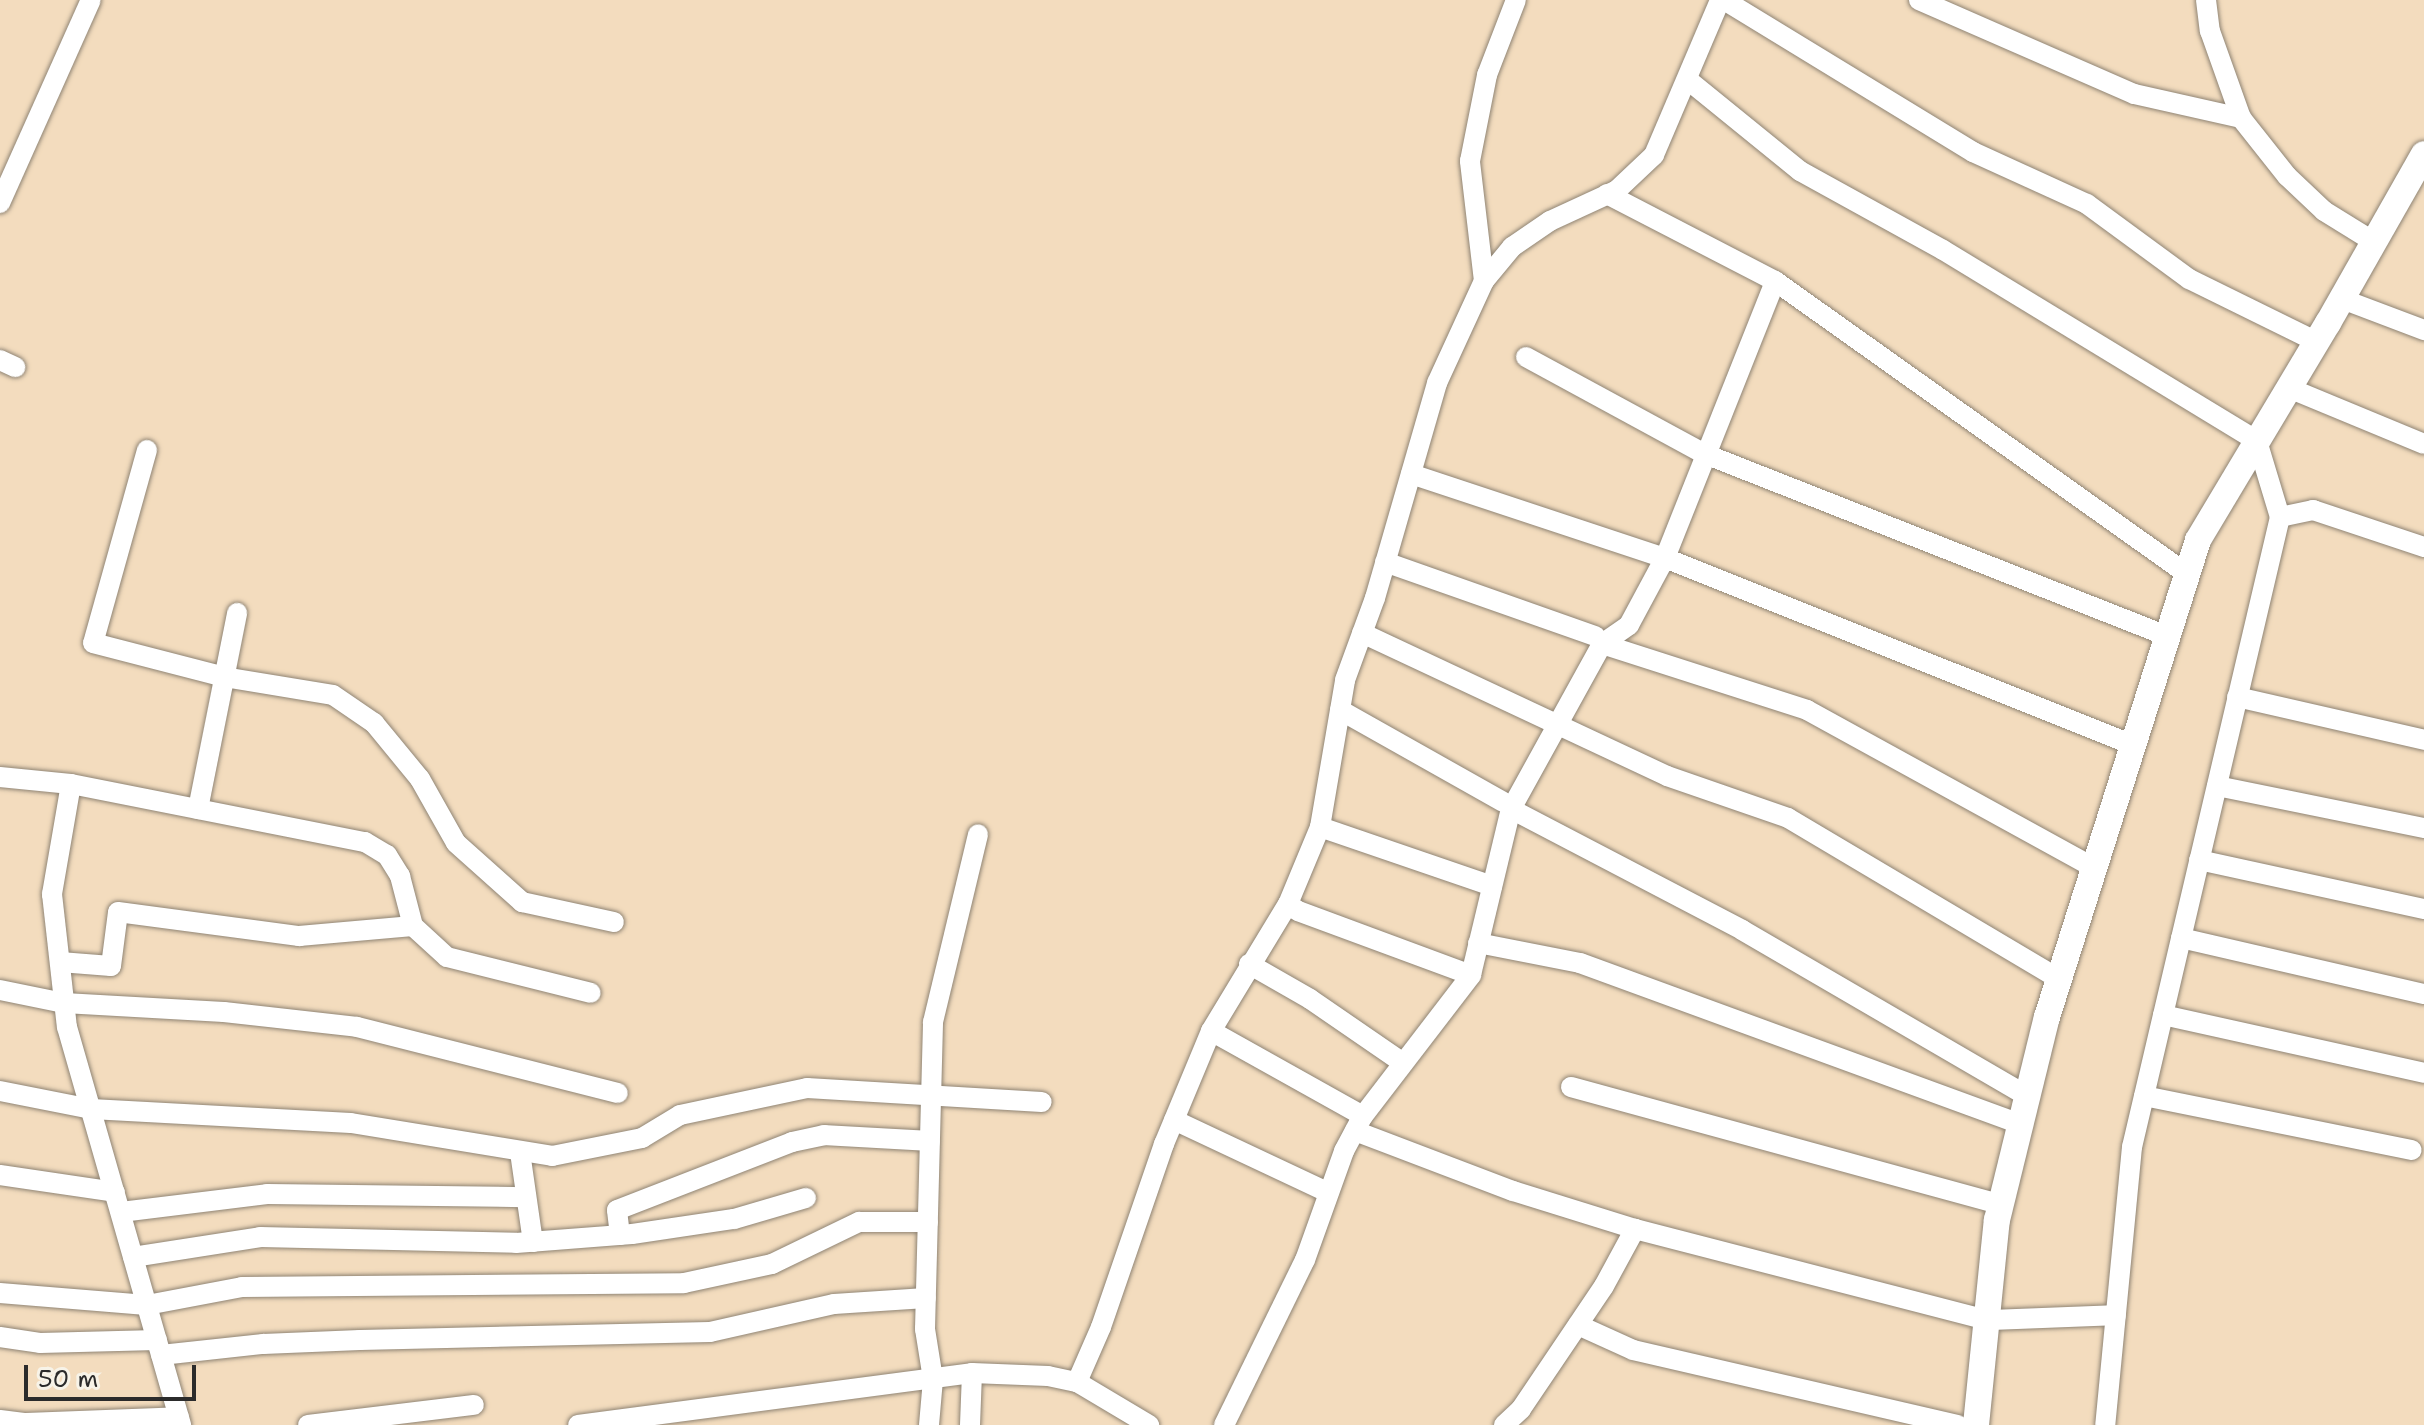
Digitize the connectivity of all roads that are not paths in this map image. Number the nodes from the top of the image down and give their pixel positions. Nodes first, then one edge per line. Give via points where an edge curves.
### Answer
1 (91, 0) edge
2 (1516, 0) edge
3 (1722, 0) edge
4 (1919, 0) edge
5 (2206, 0) edge
6 (1688, 80) junction
7 (2241, 118) junction
8 (2424, 154) edge
9 (1607, 194) junction
10 (0, 203) edge
11 (2374, 242) junction
12 (1484, 281) junction
13 (1775, 281) junction
14 (2342, 299) junction
15 (2424, 330) edge
16 (2317, 342) junction
17 (1526, 357) dead end
18 (2289, 388) junction
19 (2257, 441) junction
20 (2424, 444) edge
21 (147, 450) dead end
22 (1705, 454) junction
23 (1411, 474) junction
24 (2280, 517) junction
25 (2424, 547) edge
26 (1665, 558) junction
27 (1385, 562) junction
28 (2187, 574) junction
29 (237, 613) dead end
30 (1362, 633) junction
31 (2168, 636) junction
32 (1598, 640) junction
33 (224, 677) junction
34 (2237, 697) junction
35 (1340, 710) junction
36 (1559, 724) junction
37 (2424, 740) edge
38 (2133, 745) junction
39 (0, 777) edge
40 (71, 784) junction
41 (2217, 786) junction
42 (1507, 806) junction
43 (198, 809) junction
44 (1320, 827) junction
45 (2424, 828) edge
46 (978, 834) dead end
47 (2199, 860) junction
48 (2094, 868) junction
49 (1492, 886) junction
50 (1288, 904) junction
51 (2424, 909) edge
52 (614, 922) dead end
53 (413, 926) junction
54 (2181, 938) junction
55 (1478, 943) junction
56 (60, 962) junction
57 (1249, 964) junction
58 (1471, 975) junction
59 (2059, 979) junction
60 (0, 990) edge
61 (591, 993) dead end
62 (2424, 994) edge
63 (64, 1003) junction
64 (2163, 1015) junction
65 (1211, 1031) junction
66 (1403, 1063) junction
67 (2424, 1073) edge
68 (1571, 1087) dead end
69 (0, 1091) edge
70 (618, 1093) dead end
71 (931, 1093) junction
72 (2027, 1096) junction
73 (2144, 1096) junction
74 (1042, 1102) dead end
75 (91, 1109) junction
76 (1174, 1120) junction
77 (1359, 1123) junction
78 (2021, 1124) junction
79 (930, 1141) junction
80 (2412, 1150) dead end
81 (520, 1152) junction
82 (0, 1175) edge
83 (115, 1192) junction
84 (1329, 1193) junction
85 (526, 1197) junction
86 (806, 1198) dead end
87 (2001, 1205) junction
88 (121, 1212) junction
89 (928, 1222) junction
90 (1635, 1229) junction
91 (620, 1235) junction
92 (533, 1242) junction
93 (133, 1257) junction
94 (0, 1293) edge
95 (926, 1298) junction
96 (147, 1305) junction
97 (2116, 1315) junction
98 (1988, 1320) junction
99 (1578, 1325) junction
100 (0, 1337) edge
101 (159, 1348) junction
102 (972, 1373) junction
103 (933, 1379) junction
104 (1077, 1382) junction
105 (474, 1405) dead end
106 (0, 1420) edge
107 (180, 1421) edge
108 (1514, 1423) edge
109 (308, 1425) edge
110 (578, 1425) edge
111 (929, 1425) edge
112 (970, 1425) edge
113 (1149, 1425) edge
114 (1224, 1425) edge
115 (1957, 1425) edge
116 (1976, 1425) edge
117 (2105, 1425) edge

1 - 10 street
2 - 12 street via 1487,75 1470,161
3 - 6 street
3 - 16 street via 1973,152 2087,204 2189,279
4 - 7 street via 2134,94
5 - 7 street via 2210,31
6 - 9 street via 1654,155 1630,182
6 - 19 street via 1800,171 1943,250
7 - 11 street via 2287,176 2324,211
8 - 11 street
9 - 12 street via 1550,221 1512,247
9 - 13 street
11 - 14 street
12 - 23 street via 1437,383
13 - 22 street
13 - 28 street
14 - 15 street
14 - 16 street
16 - 18 street
17 - 22 street
18 - 19 street
18 - 20 street
19 - 24 street
19 - 28 street via 2198,540
21 - 33 street via 93,643
22 - 26 street
22 - 31 street
23 - 26 street
23 - 27 street
24 - 25 street via 2313,510
24 - 34 street
26 - 32 street via 1629,625
26 - 38 street
27 - 30 street
27 - 32 street
28 - 31 street
29 - 33 street
30 - 35 street
30 - 36 street
31 - 38 street
32 - 36 street
32 - 48 street via 1807,710
33 - 43 street
33 - 52 street via 333,695 374,723 420,779 456,843 522,902
34 - 37 street
34 - 41 street
35 - 42 street
35 - 44 street
36 - 42 street
36 - 59 street via 1667,776 1788,818
38 - 48 street
39 - 40 street
40 - 43 street
40 - 56 street via 52,894
41 - 45 street
41 - 47 street
42 - 49 street
42 - 72 street via 1742,930
43 - 53 street via 365,842 387,855 400,876
44 - 49 street
44 - 50 street
46 - 71 street via 933,1022
47 - 51 street
47 - 54 street
48 - 59 street
49 - 55 street
50 - 57 street
50 - 58 street
53 - 56 street via 299,936 118,912 111,966
53 - 61 street via 447,957
54 - 62 street
54 - 64 street
55 - 58 street
55 - 78 street via 1580,963
56 - 63 street
57 - 65 street
57 - 66 street
58 - 66 street
59 - 72 street
60 - 63 street
63 - 70 street via 224,1012 357,1027
63 - 75 street
64 - 67 street
64 - 73 street
65 - 76 street
65 - 77 street
66 - 77 street
68 - 87 street
69 - 75 street
71 - 74 street
71 - 79 street
71 - 81 street via 807,1088 680,1115 642,1138 577,1153
72 - 78 street
73 - 80 street
73 - 97 street via 2132,1147
75 - 81 street via 351,1123
75 - 83 street
76 - 84 street
76 - 104 street
77 - 84 street
77 - 90 street via 1513,1191
78 - 87 street
79 - 89 street
79 - 91 street via 824,1135 792,1142 617,1210
81 - 85 street
82 - 83 street
83 - 88 street
84 - 114 street via 1305,1260
85 - 88 street via 267,1194
85 - 92 street
86 - 91 street via 734,1219
87 - 98 street
88 - 93 street
89 - 95 street
89 - 96 street via 859,1222 772,1264 684,1283 242,1287
90 - 98 street
90 - 99 street
91 - 92 street
92 - 93 street via 260,1237
93 - 96 street
94 - 96 street
95 - 101 street via 834,1304 710,1332
95 - 103 street
96 - 101 street
97 - 98 street
97 - 117 street
98 - 116 street
99 - 108 street
99 - 115 street via 1633,1350
100 - 101 street
101 - 107 street
102 - 103 street
102 - 104 street
102 - 112 street
103 - 110 street
103 - 111 street
104 - 113 street
105 - 109 street
106 - 107 street

